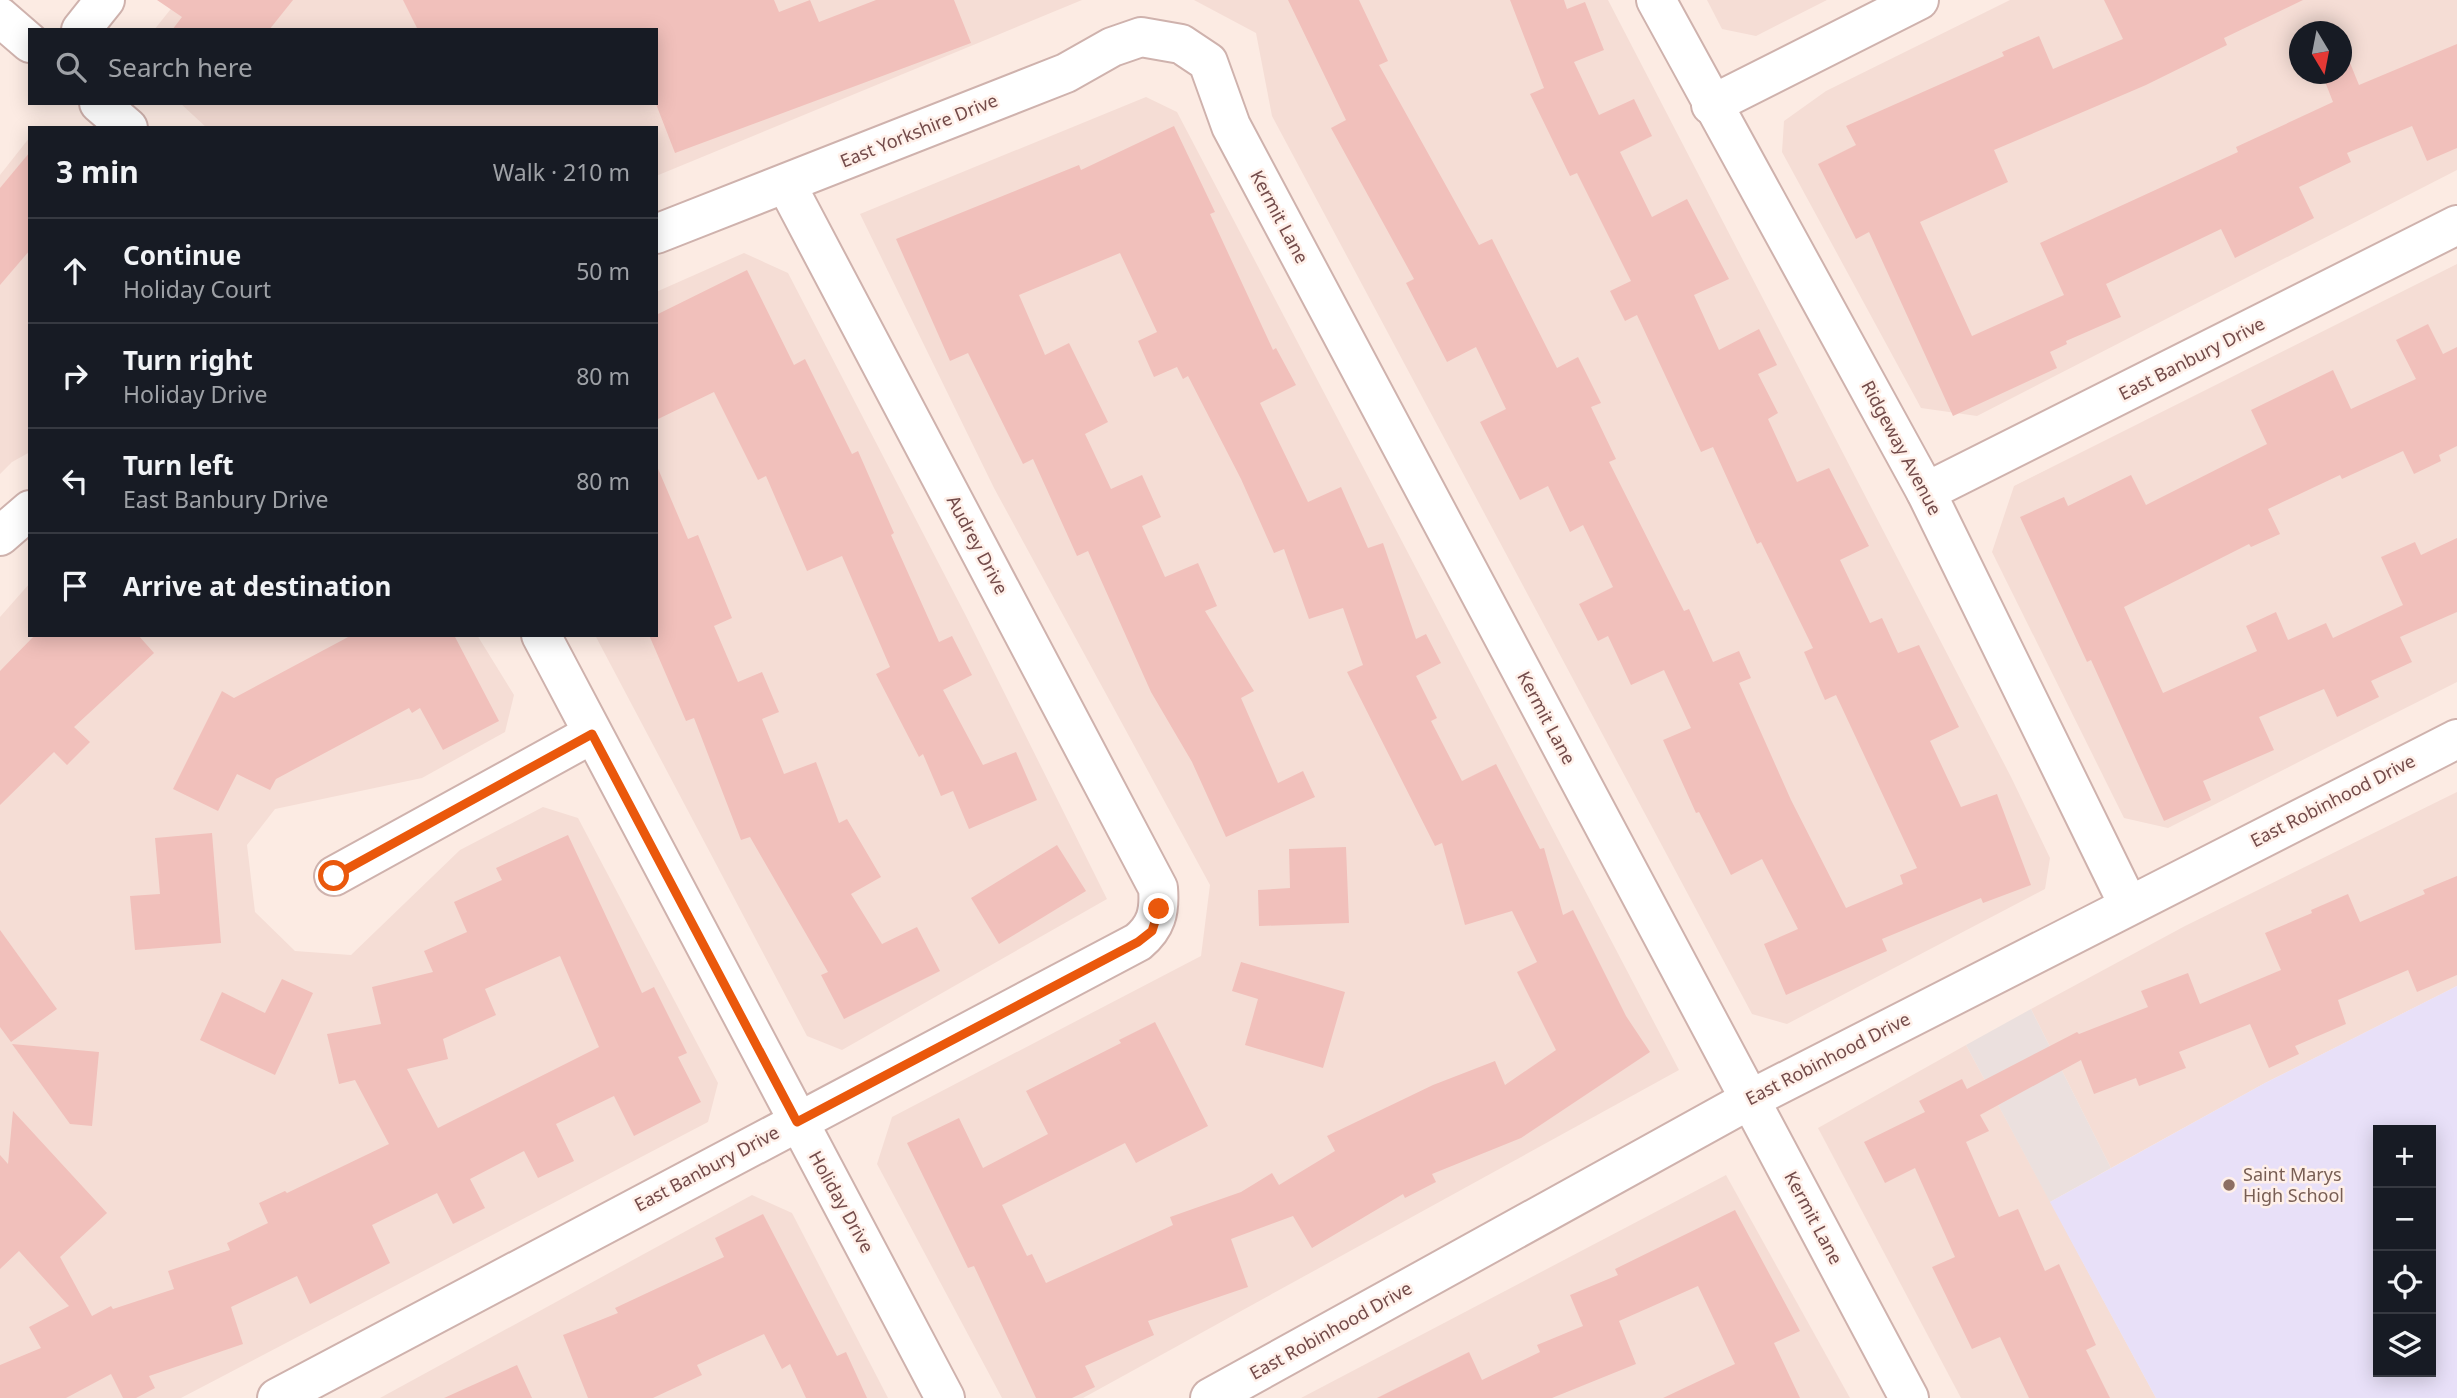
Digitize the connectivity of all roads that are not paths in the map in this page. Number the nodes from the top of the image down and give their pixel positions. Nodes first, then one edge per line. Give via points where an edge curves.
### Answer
1 (105, 0) edge
2 (1656, 0) edge
3 (1919, 0) edge
4 (0, 17) edge
5 (83, 28) edge
6 (28, 41) edge
7 (1181, 44) joint
8 (101, 105) edge
9 (1712, 105) junction
10 (126, 126) edge
11 (786, 184) junction
12 (2457, 225) edge
13 (658, 233) edge
14 (1926, 492) junction
15 (28, 512) edge
16 (0, 536) edge
17 (542, 637) edge
18 (592, 734) junction
19 (2457, 739) edge
20 (334, 876) dead end
21 (2128, 904) junction
22 (1159, 909) joint
23 (1749, 1100) junction
24 (797, 1122) junction
25 (277, 1398) edge
26 (945, 1398) edge
27 (1210, 1398) edge
28 (1909, 1398) edge

1 - 5 street
2 - 9 street, Ridgeway Avenue
3 - 9 street
4 - 6 street
7 - 11 street, East Yorkshire Drive via 1141,37 1112,47 1066,73
7 - 23 street, Kermit Lane via 1208,62 1231,127
8 - 10 street
9 - 14 street, Ridgeway Avenue
11 - 13 street, East Yorkshire Drive
11 - 22 street, Audrey Drive via 1158,888
12 - 14 street, East Banbury Drive
14 - 21 street, Ridgeway Avenue
15 - 16 street
17 - 18 street, Holiday Drive
18 - 20 street
18 - 24 street, Holiday Drive
19 - 21 street, East Robinhood Drive
21 - 23 street, East Robinhood Drive
22 - 24 street, East Banbury Drive via 1152,931 1138,942
23 - 27 street, East Robinhood Drive
23 - 28 street, Kermit Lane
24 - 25 street, East Banbury Drive
24 - 26 street, Holiday Drive

